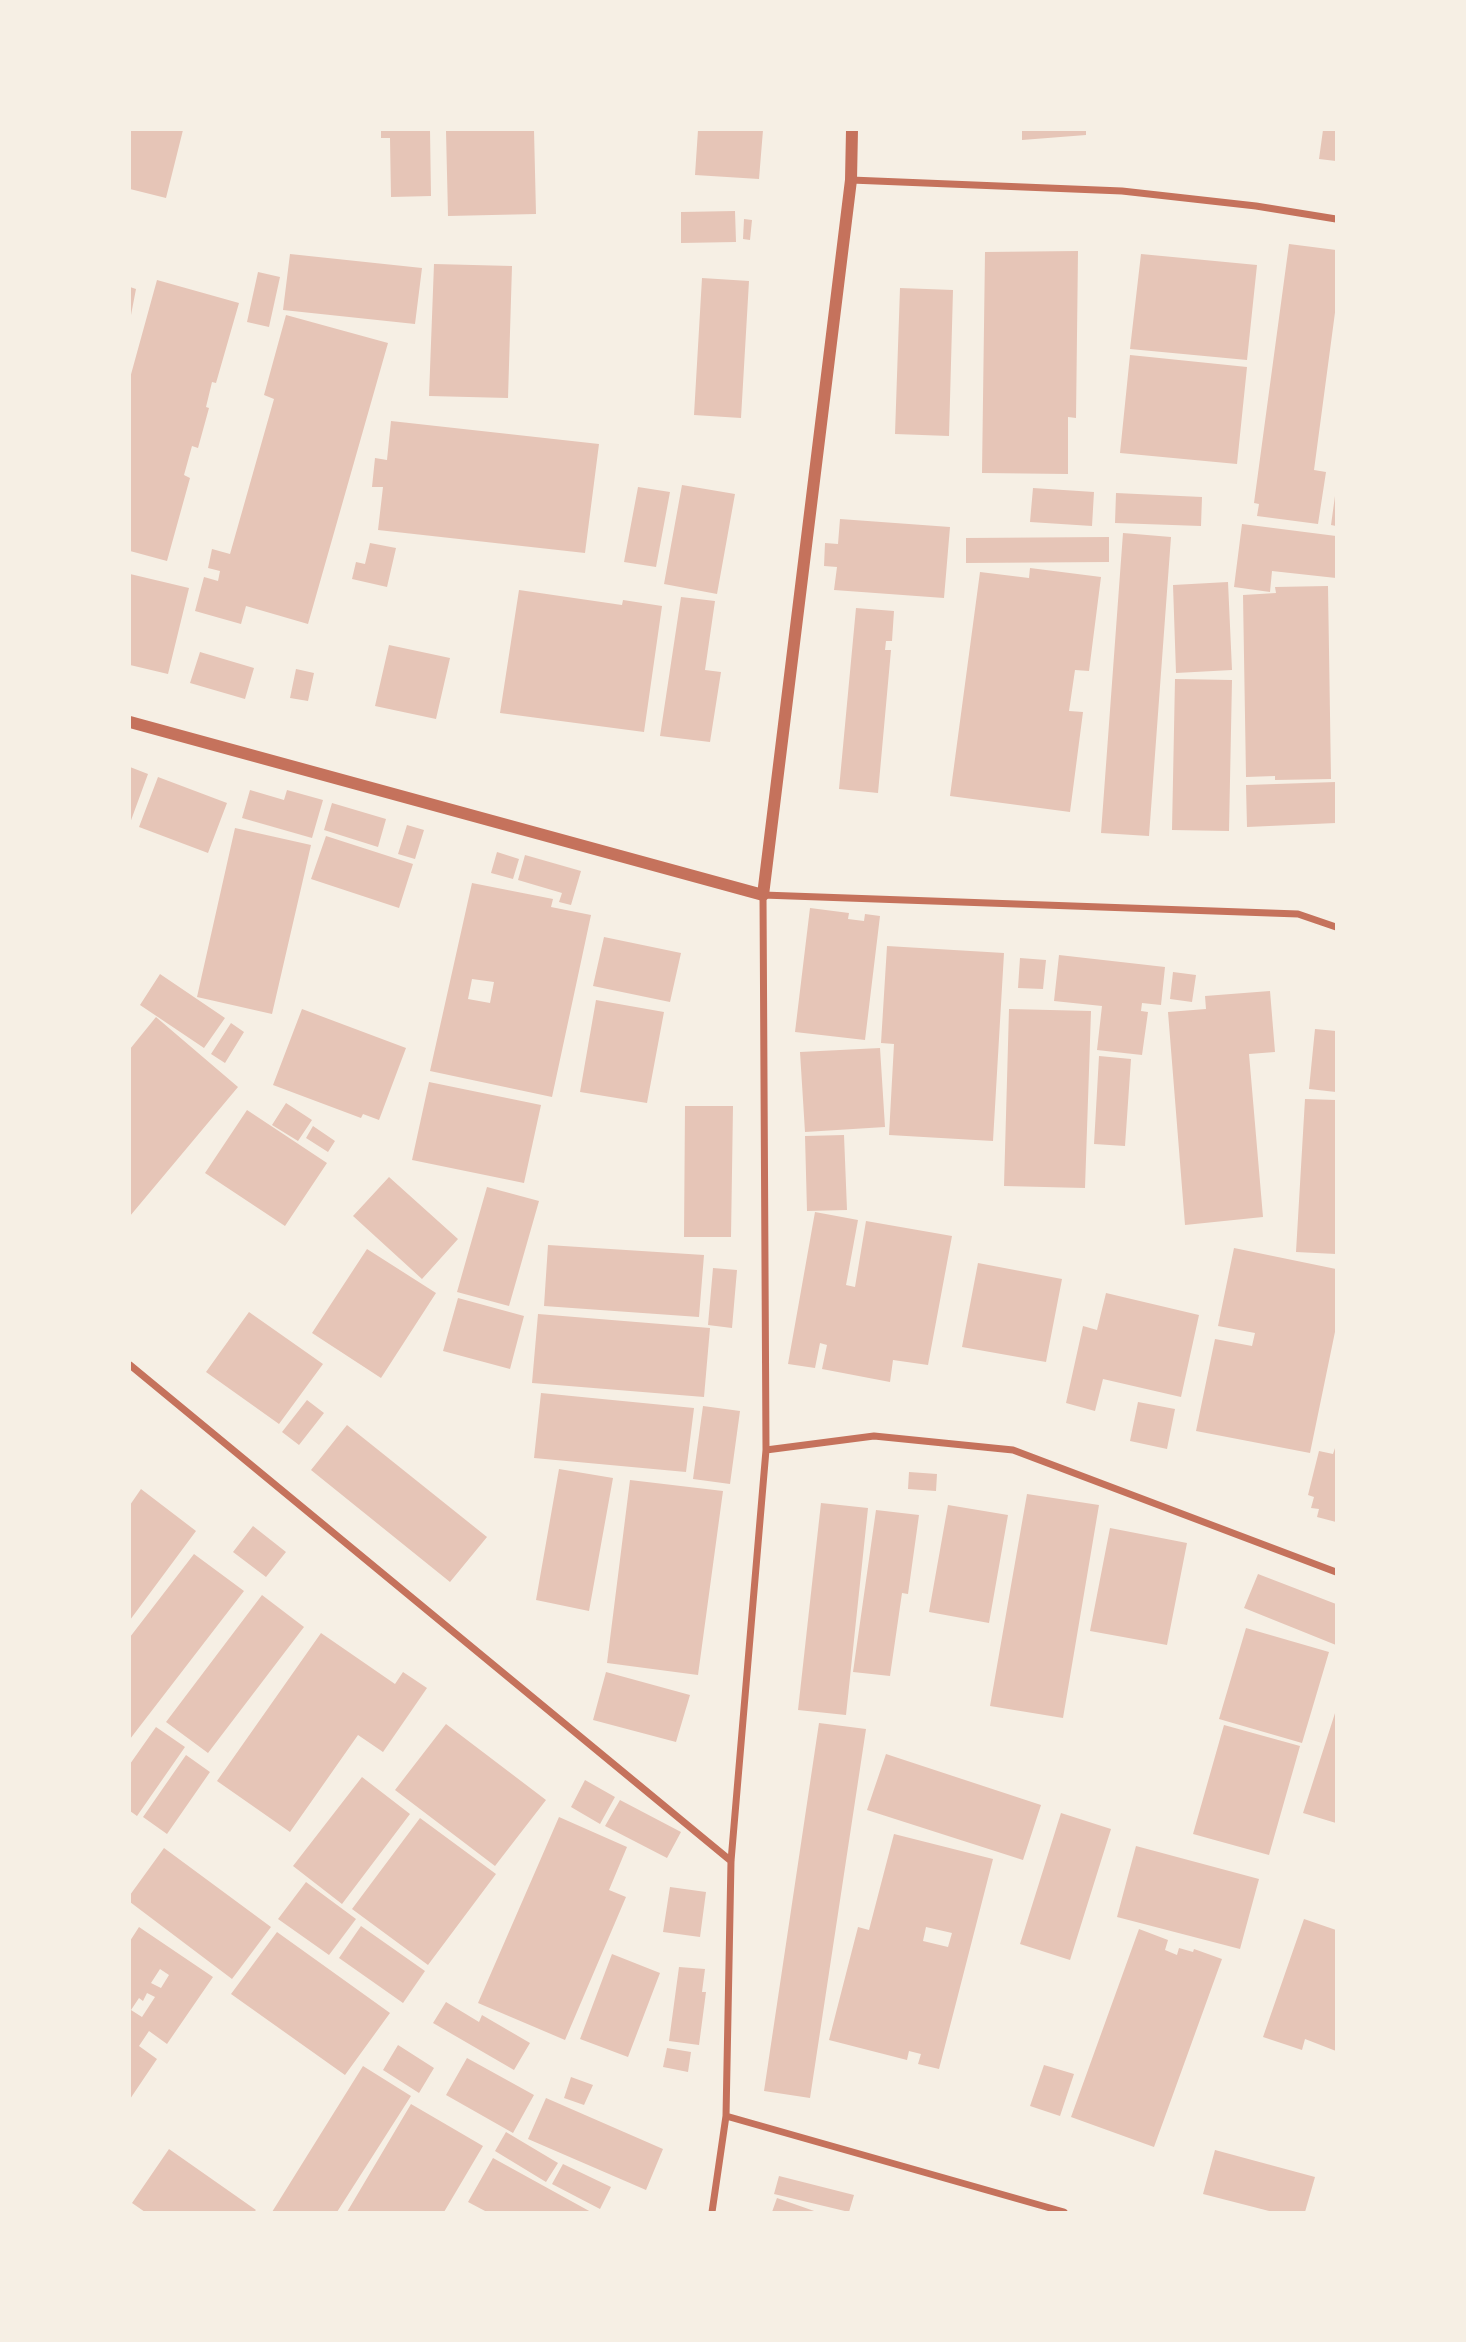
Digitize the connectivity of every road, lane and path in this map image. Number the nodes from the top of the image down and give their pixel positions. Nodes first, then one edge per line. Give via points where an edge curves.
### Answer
1 (852, 130) edge
2 (851, 180) junction
3 (1336, 219) edge
4 (130, 722) edge
5 (763, 895) junction
6 (1336, 927) edge
7 (130, 1365) edge
8 (766, 1450) junction
9 (1336, 1572) edge
10 (731, 1861) junction
11 (726, 2116) junction
12 (712, 2213) edge
13 (1064, 2213) edge

1 - 2 street
2 - 3 street via 1122,191
2 - 5 street
4 - 5 street
5 - 6 street via 1297,914
5 - 8 street
7 - 10 street
8 - 9 street via 874,1436 1013,1450
8 - 10 street
10 - 11 street
11 - 12 street
11 - 13 street

